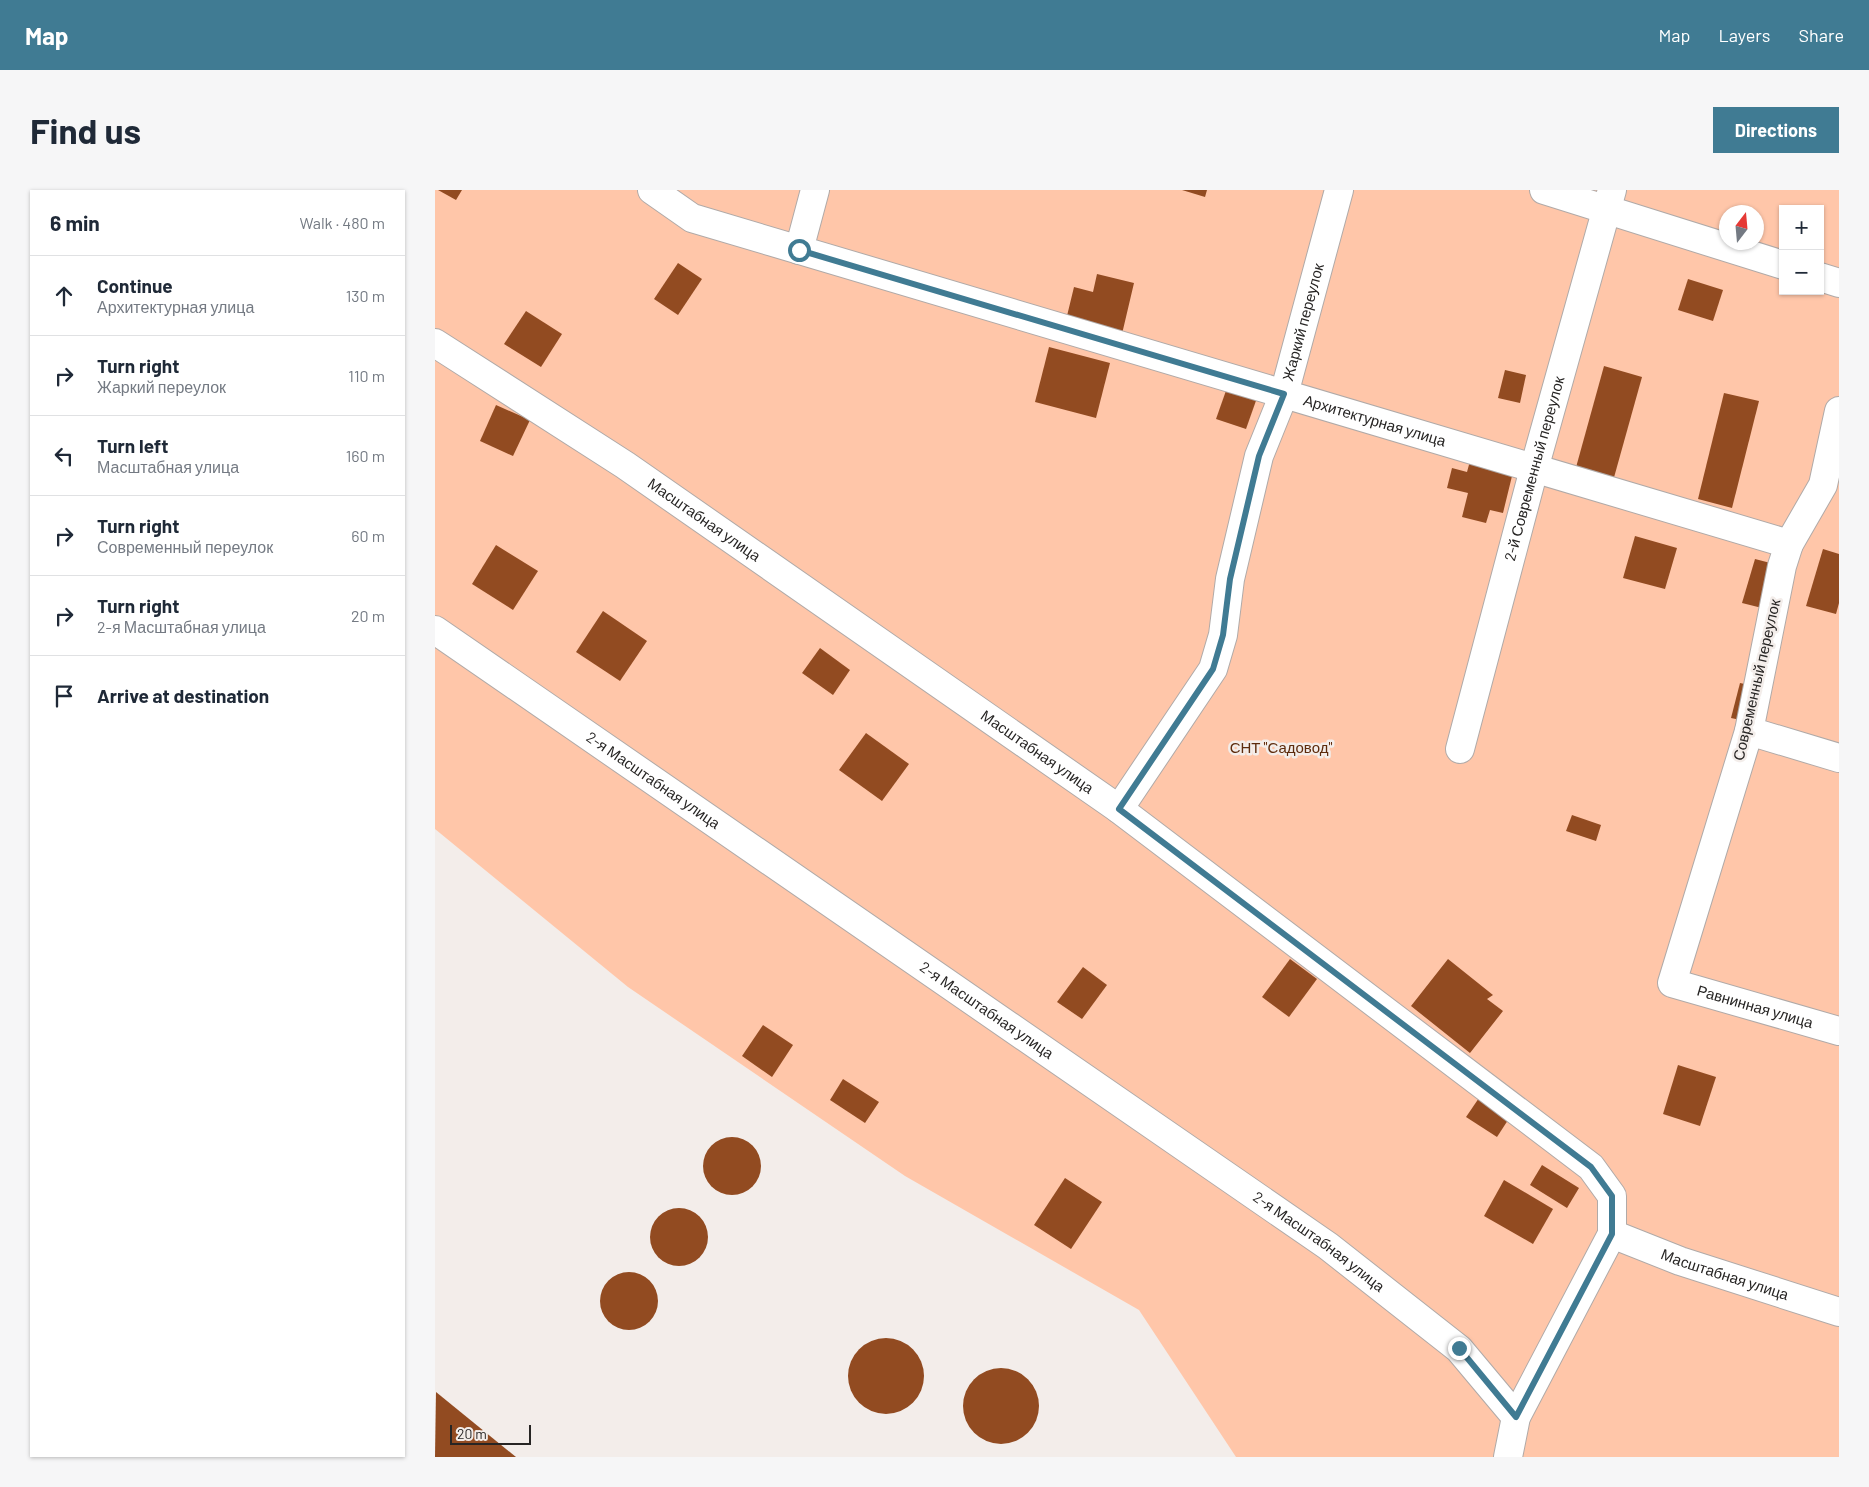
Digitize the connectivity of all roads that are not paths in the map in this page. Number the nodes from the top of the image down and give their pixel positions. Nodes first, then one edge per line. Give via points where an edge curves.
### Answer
1 (652, 190) edge
2 (815, 190) edge
3 (1339, 190) edge
4 (1544, 190) edge
5 (1609, 199) edge
6 (799, 250) junction
7 (1779, 263) edge
8 (1824, 278) edge
9 (1839, 283) edge
10 (435, 343) edge
11 (1284, 394) junction
12 (1839, 411) edge
13 (1534, 469) junction
14 (1831, 487) edge
15 (1789, 544) junction
16 (435, 630) edge
17 (1749, 732) junction
18 (1460, 749) dead end
19 (1839, 758) edge
20 (1119, 809) junction
21 (1672, 983) joint
22 (1839, 1031) edge
23 (1612, 1234) junction
24 (1839, 1312) edge
25 (1516, 1417) junction
26 (1508, 1457) edge

1 - 6 lane, Архитектурная улица via 692,218
2 - 6 lane
3 - 11 lane, Жаркий переулок
4 - 5 lane
5 - 7 lane
5 - 13 lane, 2-й Современный переулок
6 - 11 lane, Архитектурная улица
8 - 9 lane
10 - 20 lane, Масштабная улица via 625,465
11 - 13 lane, Архитектурная улица
11 - 20 lane, Жаркий переулок via 1259,456 1230,579 1223,635 1213,669
12 - 14 lane, Современный переулок
13 - 15 lane, Архитектурная улица
13 - 18 lane, 2-й Современный переулок
14 - 15 lane, Современный переулок
15 - 17 lane, Современный переулок
16 - 25 lane, 2-я Масштабная улица via 1328,1246 1459,1348
17 - 19 lane
17 - 21 lane, Современный переулок
20 - 23 lane, Масштабная улица via 1591,1167 1612,1196
21 - 22 lane, Равнинная улица
23 - 24 lane, Масштабная улица via 1681,1261
23 - 25 lane
25 - 26 lane

